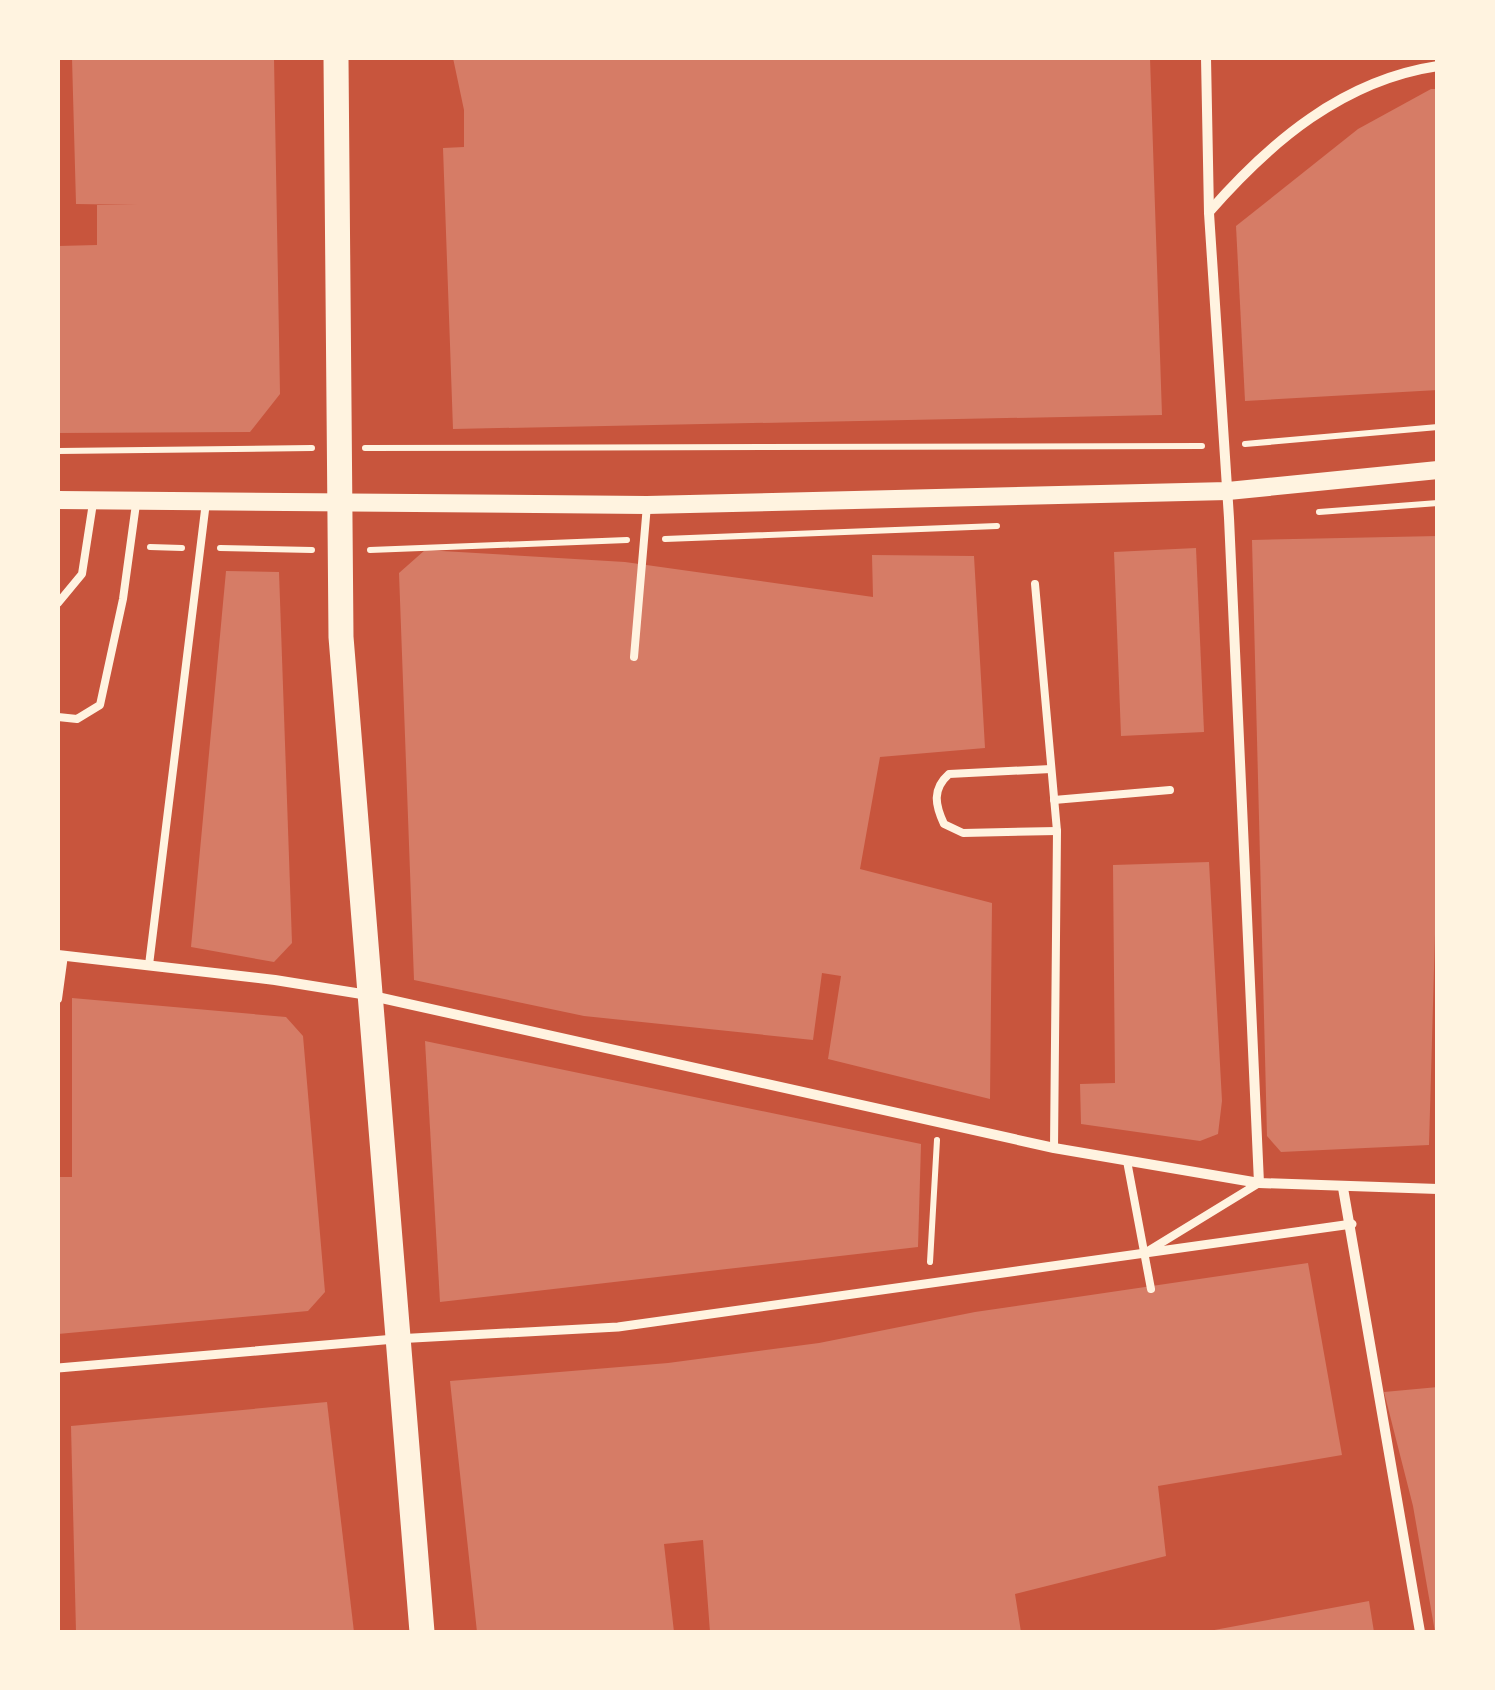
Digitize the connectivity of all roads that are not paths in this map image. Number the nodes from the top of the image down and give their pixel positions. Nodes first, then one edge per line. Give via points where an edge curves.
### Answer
1 (336, 58) edge
2 (1206, 58) edge
3 (1438, 66) edge
4 (1208, 213) junction
5 (1438, 470) edge
6 (1228, 491) junction
7 (136, 499) junction
8 (58, 500) edge
9 (94, 500) junction
10 (338, 500) junction
11 (206, 502) junction
12 (647, 506) junction
13 (1035, 584) dead end
14 (58, 602) edge
15 (634, 656) dead end
16 (58, 717) edge
17 (1051, 769) junction
18 (1170, 790) dead end
19 (1054, 800) junction
20 (1057, 831) junction
21 (61, 955) edge
22 (149, 964) junction
23 (368, 995) junction
24 (58, 998) edge
25 (1054, 1148) junction
26 (1127, 1161) junction
27 (1259, 1182) junction
28 (1343, 1188) junction
29 (1438, 1189) edge
30 (1352, 1224) junction
31 (1144, 1253) junction
32 (1151, 1289) dead end
33 (395, 1340) junction
34 (58, 1368) edge
35 (422, 1632) edge
36 (1420, 1632) edge

1 - 10 main road
2 - 4 street
3 - 4 street via 1395,72 1316,114 1258,156
4 - 6 street
5 - 6 street
6 - 12 street
6 - 27 street
7 - 9 street
7 - 11 street
7 - 16 lane via 100,706 77,719
8 - 9 street
9 - 14 lane via 82,574
10 - 11 street
10 - 12 street
10 - 23 main road
11 - 22 lane
12 - 15 lane
13 - 17 lane
17 - 19 lane
17 - 20 lane via 949,774 940,782 936,804 944,824 964,833
18 - 19 lane
19 - 20 lane
20 - 25 lane
21 - 22 street
21 - 24 lane
22 - 23 street
23 - 25 street
23 - 33 main road
25 - 26 street
26 - 27 street
26 - 31 lane
27 - 28 street
27 - 31 lane
28 - 29 street
28 - 30 street
30 - 31 street
30 - 36 street
31 - 32 lane
31 - 33 street via 618,1327
33 - 34 street
33 - 35 main road

